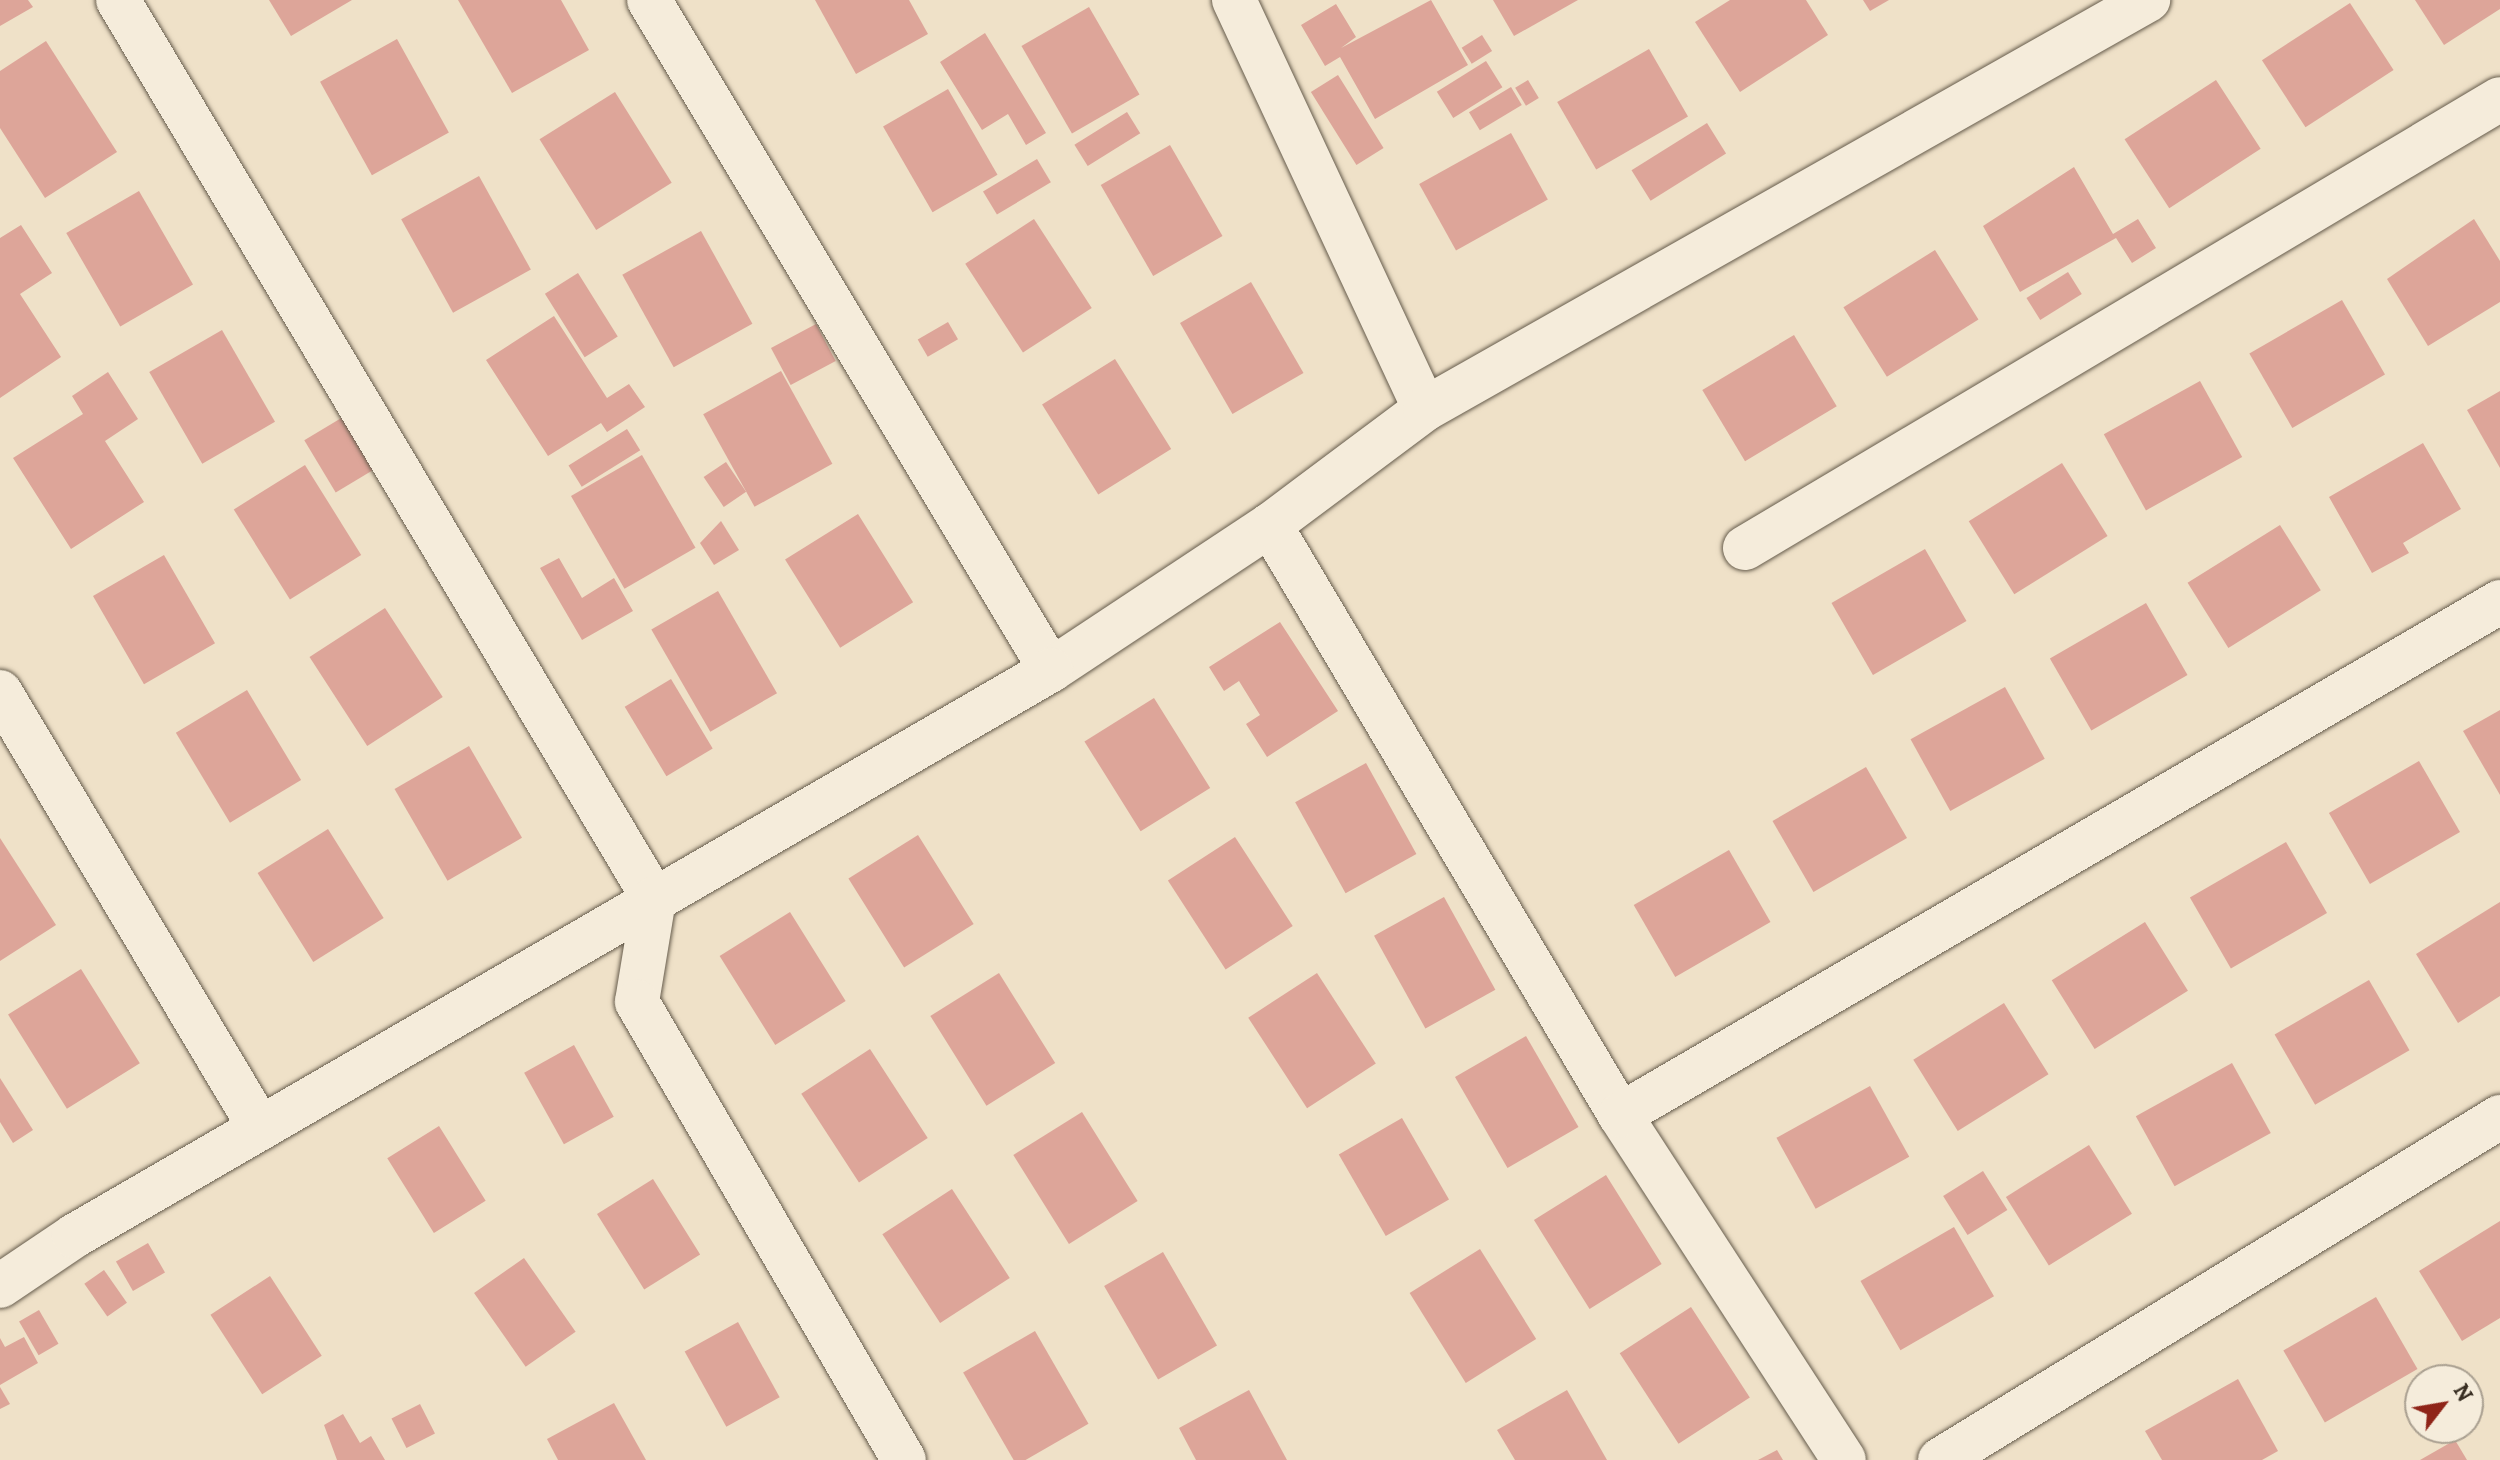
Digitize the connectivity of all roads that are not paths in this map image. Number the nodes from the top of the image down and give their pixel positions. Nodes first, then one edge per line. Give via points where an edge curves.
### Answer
1 (118, 0) edge
2 (649, 0) edge
3 (1234, 0) edge
4 (2148, 0) edge
5 (2500, 99) edge
6 (1425, 409) junction
7 (1270, 525) junction
8 (1745, 548) dead end
9 (2500, 602) edge
10 (1051, 670) junction
11 (0, 692) edge
12 (654, 899) junction
13 (1620, 1115) junction
14 (2500, 1117) edge
15 (260, 1128) junction
16 (0, 1286) edge
17 (904, 1460) edge
18 (1844, 1460) edge
19 (1940, 1460) edge

1 - 12 street
2 - 10 street
3 - 6 street
4 - 6 street
5 - 8 street
6 - 7 street
7 - 10 street
7 - 13 street
9 - 13 street
10 - 12 street
11 - 15 street
12 - 15 street
12 - 17 street via 637,1002
13 - 18 street
14 - 19 street
15 - 16 street

